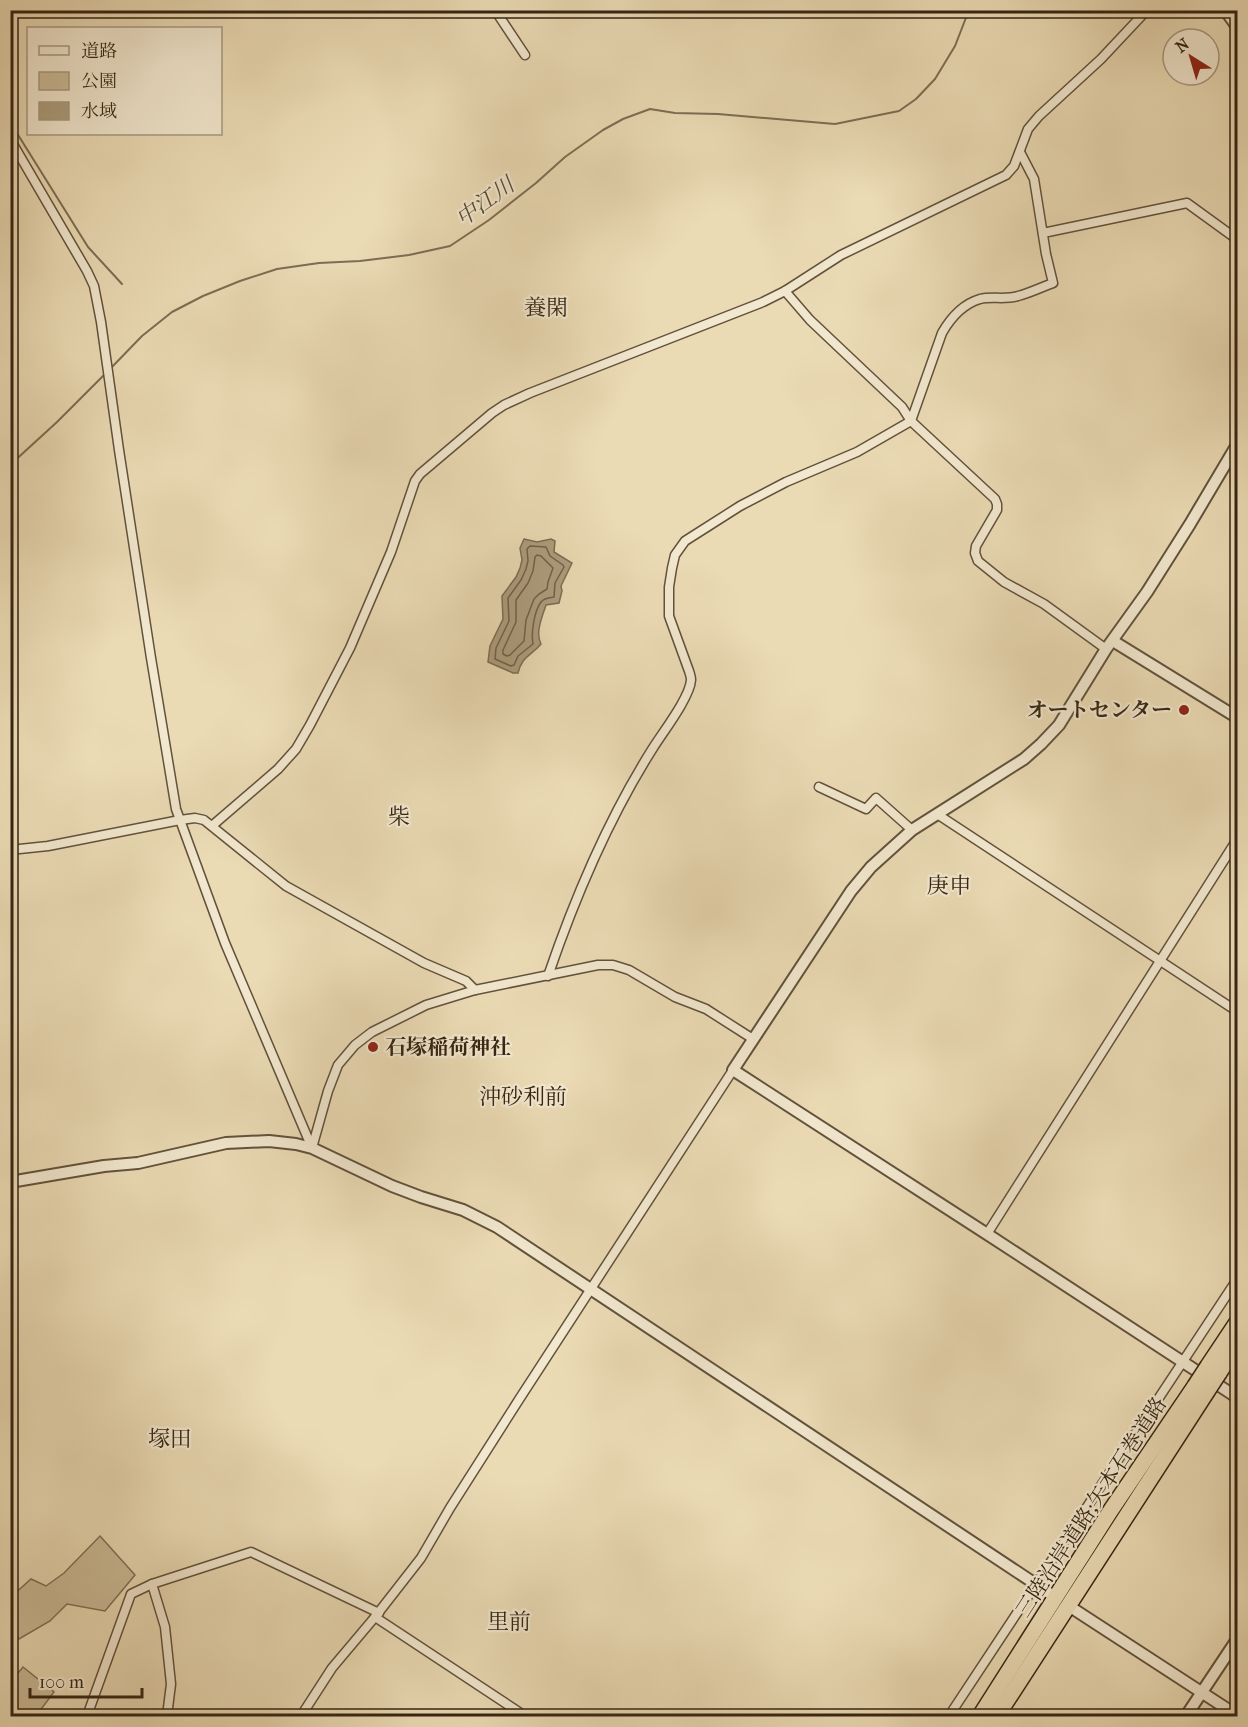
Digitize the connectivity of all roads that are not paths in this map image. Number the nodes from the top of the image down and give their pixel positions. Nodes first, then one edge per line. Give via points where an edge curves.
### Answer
1 (495, 10) edge
2 (1147, 10) edge
3 (1225, 10) edge
4 (1238, 28) edge
5 (525, 55) dead end
6 (10, 140) edge
7 (1020, 152) junction
8 (1043, 233) junction
9 (1238, 240) edge
10 (785, 291) junction
11 (911, 421) junction
12 (1238, 443) edge
13 (1109, 645) junction
14 (1238, 718) edge
15 (819, 787) dead end
16 (937, 814) junction
17 (180, 820) junction
18 (213, 825) junction
19 (912, 830) junction
20 (1238, 838) edge
21 (10, 850) edge
22 (1160, 962) junction
23 (548, 976) junction
24 (475, 990) junction
25 (1238, 1012) edge
26 (753, 1039) junction
27 (733, 1070) junction
28 (312, 1148) junction
29 (10, 1182) edge
30 (987, 1234) junction
31 (1238, 1278) edge
32 (590, 1289) junction
33 (1238, 1321) edge
34 (1238, 1344) edge
35 (1183, 1362) junction
36 (1213, 1369) junction
37 (1201, 1389) junction
38 (1236, 1393) edge
39 (153, 1584) junction
40 (1036, 1584) junction
41 (1049, 1593) dead end
42 (1075, 1610) dead end
43 (377, 1615) junction
44 (1238, 1638) edge
45 (1201, 1693) junction
46 (87, 1716) edge
47 (167, 1716) edge
48 (301, 1716) edge
49 (525, 1716) edge
50 (949, 1716) edge
51 (980, 1716) edge
52 (997, 1716) edge
53 (1186, 1716) edge
54 (1238, 1716) edge

1 - 5 street
2 - 7 street via 1039,116 1028,129
3 - 4 street
6 - 17 street via 94,286
7 - 8 street via 1034,179
7 - 10 street via 1006,175 841,255
8 - 9 street via 1187,203
8 - 11 street via 1053,283 1018,296 980,299 949,321
10 - 11 street via 902,407
10 - 18 street via 504,405 427,467 415,481 391,552 350,648 296,749
11 - 13 street via 998,504 975,546 978,561 1004,582
11 - 23 street via 857,452 740,506 685,541 675,555 669,616 689,671 687,695 608,830 575,902
12 - 13 street via 1147,592
13 - 14 street
13 - 16 street via 1059,725 1041,744
15 - 19 street via 866,809 876,798
16 - 19 street
16 - 22 street
17 - 18 street via 195,818
17 - 21 street
17 - 28 street via 225,943
18 - 24 street via 286,886 424,963 466,981
19 - 26 street via 851,891
20 - 22 street
22 - 25 street
22 - 30 street
23 - 24 street
23 - 26 street via 613,965 706,1009
24 - 28 street via 426,1005 355,1045 338,1065
26 - 27 street
27 - 30 street
27 - 32 street
28 - 29 street via 269,1141 226,1143 138,1163
28 - 32 street via 392,1186 463,1210
30 - 35 street
31 - 35 street
32 - 40 street
32 - 43 street via 421,1558
33 - 36 highway, 三陸沿岸道路;矢本石巻道路
34 - 36 highway, 三陸沿岸道路;矢本石巻道路
35 - 38 street
35 - 40 street
36 - 37 highway, 三陸沿岸道路;矢本石巻道路, bridge
37 - 51 highway, 三陸沿岸道路;矢本石巻道路 via 1111,1510
37 - 52 highway, 三陸沿岸道路;矢本石巻道路
39 - 43 street via 251,1552
39 - 46 street via 131,1594
39 - 47 street via 165,1627 171,1684
40 - 41 street
40 - 50 street
42 - 45 street
43 - 48 street via 332,1668
43 - 49 street
44 - 45 street
45 - 53 street
45 - 54 street

